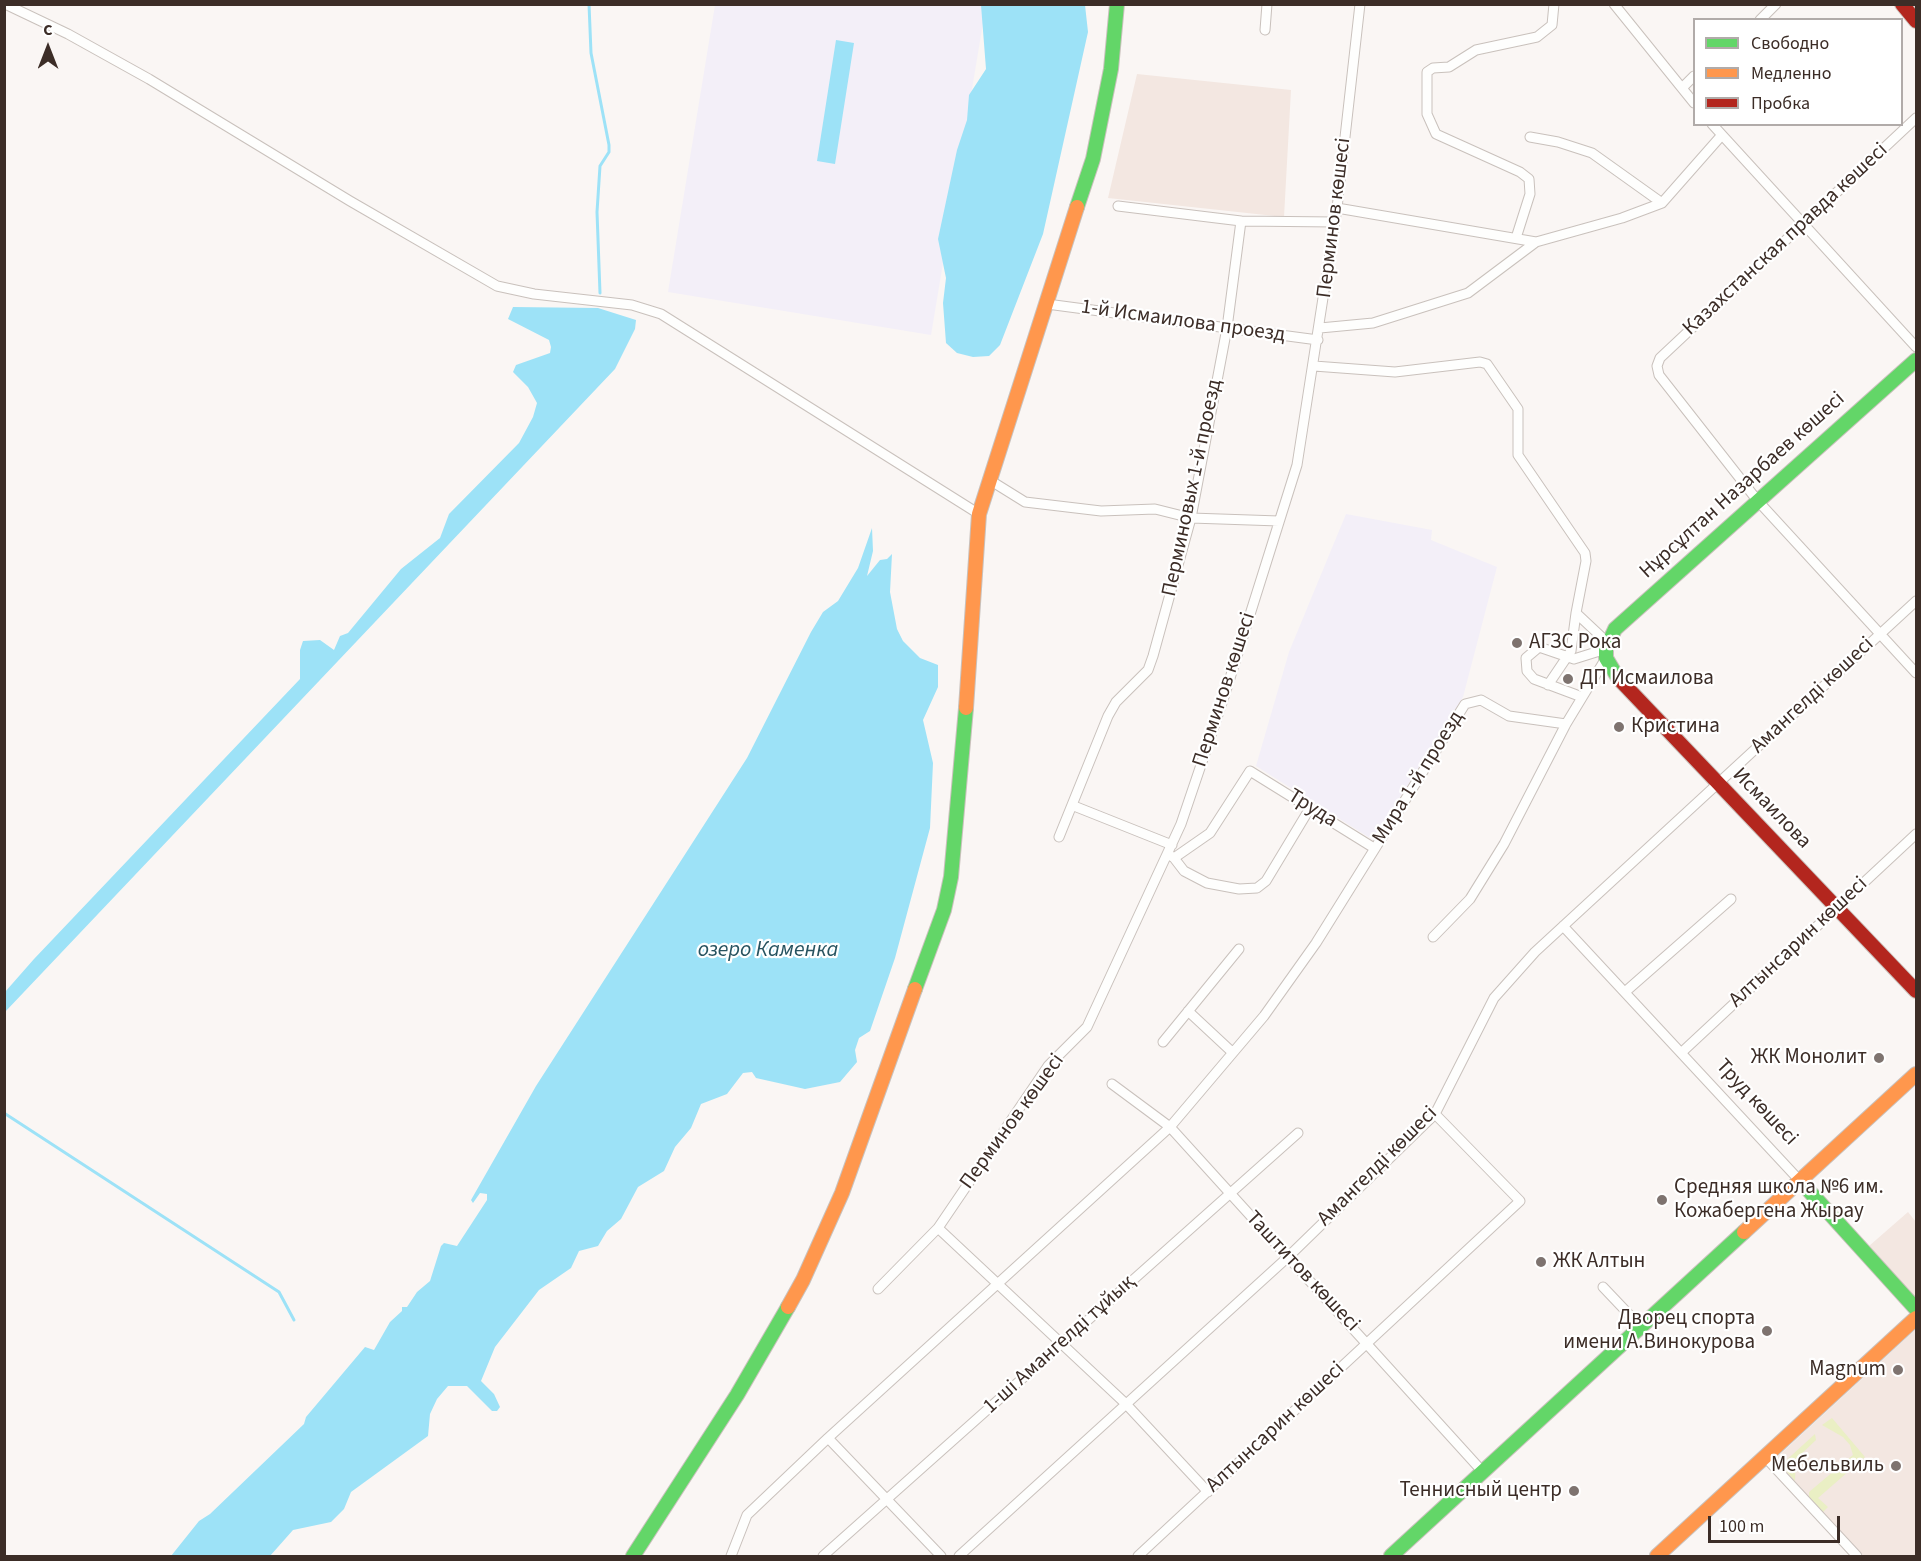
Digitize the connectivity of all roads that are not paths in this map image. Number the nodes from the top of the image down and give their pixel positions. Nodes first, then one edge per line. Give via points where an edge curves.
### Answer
1 (5, 4) edge
2 (1117, 4) edge
3 (1267, 4) edge
4 (1360, 4) edge
5 (1554, 4) edge
6 (1614, 4) edge
7 (1776, 4) edge
8 (1902, 4) edge
9 (1762, 18) edge
10 (1917, 21) edge
11 (1265, 30) dead end
12 (1693, 78) edge
13 (1682, 87) junction
14 (1693, 101) edge
15 (1917, 118) edge
16 (1714, 126) edge
17 (1721, 136) junction
18 (1530, 137) dead end
19 (1662, 203) junction
20 (1118, 206) dead end
21 (1337, 208) junction
22 (1241, 221) junction
23 (1335, 222) junction
24 (1805, 225) junction
25 (1516, 238) junction
26 (1536, 242) junction
27 (1047, 304) junction
28 (1227, 328) junction
29 (1320, 328) junction
30 (1318, 340) junction
31 (1917, 347) edge
32 (1917, 360) edge
33 (1314, 366) junction
34 (988, 479) junction
35 (1756, 500) junction
36 (979, 514) junction
37 (1191, 518) junction
38 (1279, 521) junction
39 (1917, 601) edge
40 (1576, 613) junction
41 (1881, 634) junction
42 (1607, 650) junction
43 (1567, 658) junction
44 (1917, 673) edge
45 (1548, 685) junction
46 (1582, 697) junction
47 (1566, 724) junction
48 (1718, 784) junction
49 (1074, 806) junction
50 (1310, 807) junction
51 (1917, 834) edge
52 (1059, 837) dead end
53 (1374, 848) junction
54 (1172, 852) junction
55 (1731, 899) dead end
56 (1837, 908) junction
57 (1563, 926) junction
58 (1433, 937) dead end
59 (1239, 949) dead end
60 (1917, 991) edge
61 (1625, 992) junction
62 (1188, 1011) junction
63 (1163, 1042) dead end
64 (1232, 1052) junction
65 (1681, 1053) junction
66 (1917, 1074) edge
67 (1112, 1084) dead end
68 (1435, 1114) junction
69 (1170, 1127) junction
70 (1298, 1133) dead end
71 (1801, 1182) junction
72 (1230, 1194) junction
73 (939, 1228) junction
74 (1288, 1257) junction
75 (998, 1284) junction
76 (1603, 1287) dead end
77 (878, 1289) dead end
78 (1917, 1309) edge
79 (1917, 1318) edge
80 (1641, 1327) junction
81 (1368, 1343) junction
82 (1061, 1344) junction
83 (1125, 1404) junction
84 (828, 1438) junction
85 (1766, 1458) junction
86 (1482, 1472) junction
87 (1208, 1492) junction
88 (886, 1499) junction
89 (633, 1557) edge
90 (731, 1557) edge
91 (822, 1557) edge
92 (941, 1557) edge
93 (959, 1557) edge
94 (1138, 1557) edge
95 (1391, 1557) edge
96 (1657, 1557) edge
97 (1857, 1557) edge

1 - 36 street via 149,79 497,286 632,305 661,314
2 - 27 main road via 1098,141
3 - 11 street
4 - 21 street, Перминов көшесі
5 - 25 street via 1552,25 1537,37 1476,50 1449,67 1430,69 1426,75 1427,114 1436,134 1529,179 1530,194
6 - 13 street
7 - 9 street
8 - 10 main road
12 - 13 street
13 - 14 street
15 - 24 street, Казахстанская правда көшесі
16 - 17 street
17 - 19 street
17 - 24 street
18 - 19 street via 1592,153
19 - 26 street
20 - 22 street
21 - 23 street, Перминов көшесі
21 - 25 street
22 - 23 street
22 - 28 street, Перминовых 1-й проезд
23 - 29 street, Перминов көшесі
24 - 31 street
24 - 35 street, Казахстанская правда көшесі via 1658,364 1659,375
25 - 26 street
26 - 29 street via 1468,293 1373,323
27 - 28 street, 1-й Исмаилова проезд
27 - 34 main road
28 - 30 street, 1-й Исмаилова проезд
28 - 37 street, Перминовых 1-й проезд
29 - 30 street, Перминов көшесі
30 - 33 street, Перминов көшесі
32 - 35 main road, Нұрсұлтан Назарбаев көшесі
33 - 38 street, Перминов көшесі via 1297,465
33 - 40 street via 1395,372 1485,363 1518,409 1518,455 1585,553
34 - 36 main road
34 - 37 street via 1025,502 1101,511 1155,509
35 - 41 street
35 - 42 main road, Нұрсұлтан Назарбаев көшесі via 1615,629
36 - 89 main road via 962,769 944,910 842,1193 803,1280 737,1395
37 - 38 street
37 - 49 street, Перминовых 1-й проезд via 1150,664 1108,716
38 - 54 street, Перминов көшесі
39 - 41 street, Амангелді көшесі
40 - 42 street
40 - 43 street via 1573,644
41 - 44 street
41 - 48 street, Амангелді көшесі
42 - 43 street
42 - 46 street, Нұрсұлтан Назарбаев көшесі
42 - 48 main road, Исмаилова via 1619,680
43 - 45 street
43 - 45 street via 1545,648 1529,653 1527,671
45 - 46 street
46 - 47 street, Нұрсұлтан Назарбаев көшесі
47 - 53 street, Мира 1-й проезд via 1509,716 1484,701 1468,702
47 - 58 street, Нұрсұлтан Назарбаев көшесі via 1504,844 1470,899
48 - 56 main road, Исмаилова
48 - 57 street, Амангелді көшесі
49 - 52 street, Перминовых 1-й проезд
49 - 54 street
50 - 53 street, Труда
50 - 54 street, Труда via 1250,771 1213,830
50 - 54 street via 1266,882 1257,888 1207,883 1184,871
51 - 56 street, Алтынсарин көшесі
53 - 64 street, Мира 1-й проезд via 1316,943 1264,1016
54 - 73 street, Перминов көшесі via 1088,1027 1048,1066
55 - 61 street
56 - 60 main road, Исмаилова
56 - 65 street, Алтынсарин көшесі
57 - 61 street, Труд көшесі
57 - 68 street, Амангелді көшесі via 1494,998
59 - 62 street
61 - 65 street, Труд көшесі
62 - 63 street
62 - 64 street
64 - 69 street
65 - 71 street, Труд көшесі
66 - 71 main road
67 - 69 street, Таштитов көшесі
68 - 74 street, Амангелді көшесі
68 - 81 street, Алтынсарин көшесі via 1520,1200
69 - 72 street, Таштитов көшесі
69 - 75 street
70 - 72 street, 1-ші Амангелді тұйық
71 - 78 main road, Труд көшесі
71 - 80 main road
72 - 74 street, Таштитов көшесі
72 - 82 street, 1-ші Амангелді тұйық
73 - 75 street
73 - 77 street, Перминов көшесі
74 - 81 street, Таштитов көшесі
74 - 83 street, Амангелді көшесі
75 - 82 street
75 - 84 street
76 - 80 street
79 - 85 main road
80 - 86 main road
81 - 86 street, Таштитов көшесі
81 - 87 street, Алтынсарин көшесі
82 - 83 street
82 - 88 street, 1-ші Амангелді тұйық
83 - 87 street
83 - 93 street, Амангелді көшесі
84 - 88 street
84 - 90 street via 747,1515
85 - 96 main road
85 - 97 street
86 - 95 main road
87 - 94 street, Алтынсарин көшесі
88 - 91 street, 1-ші Амангелді тұйық
88 - 92 street

